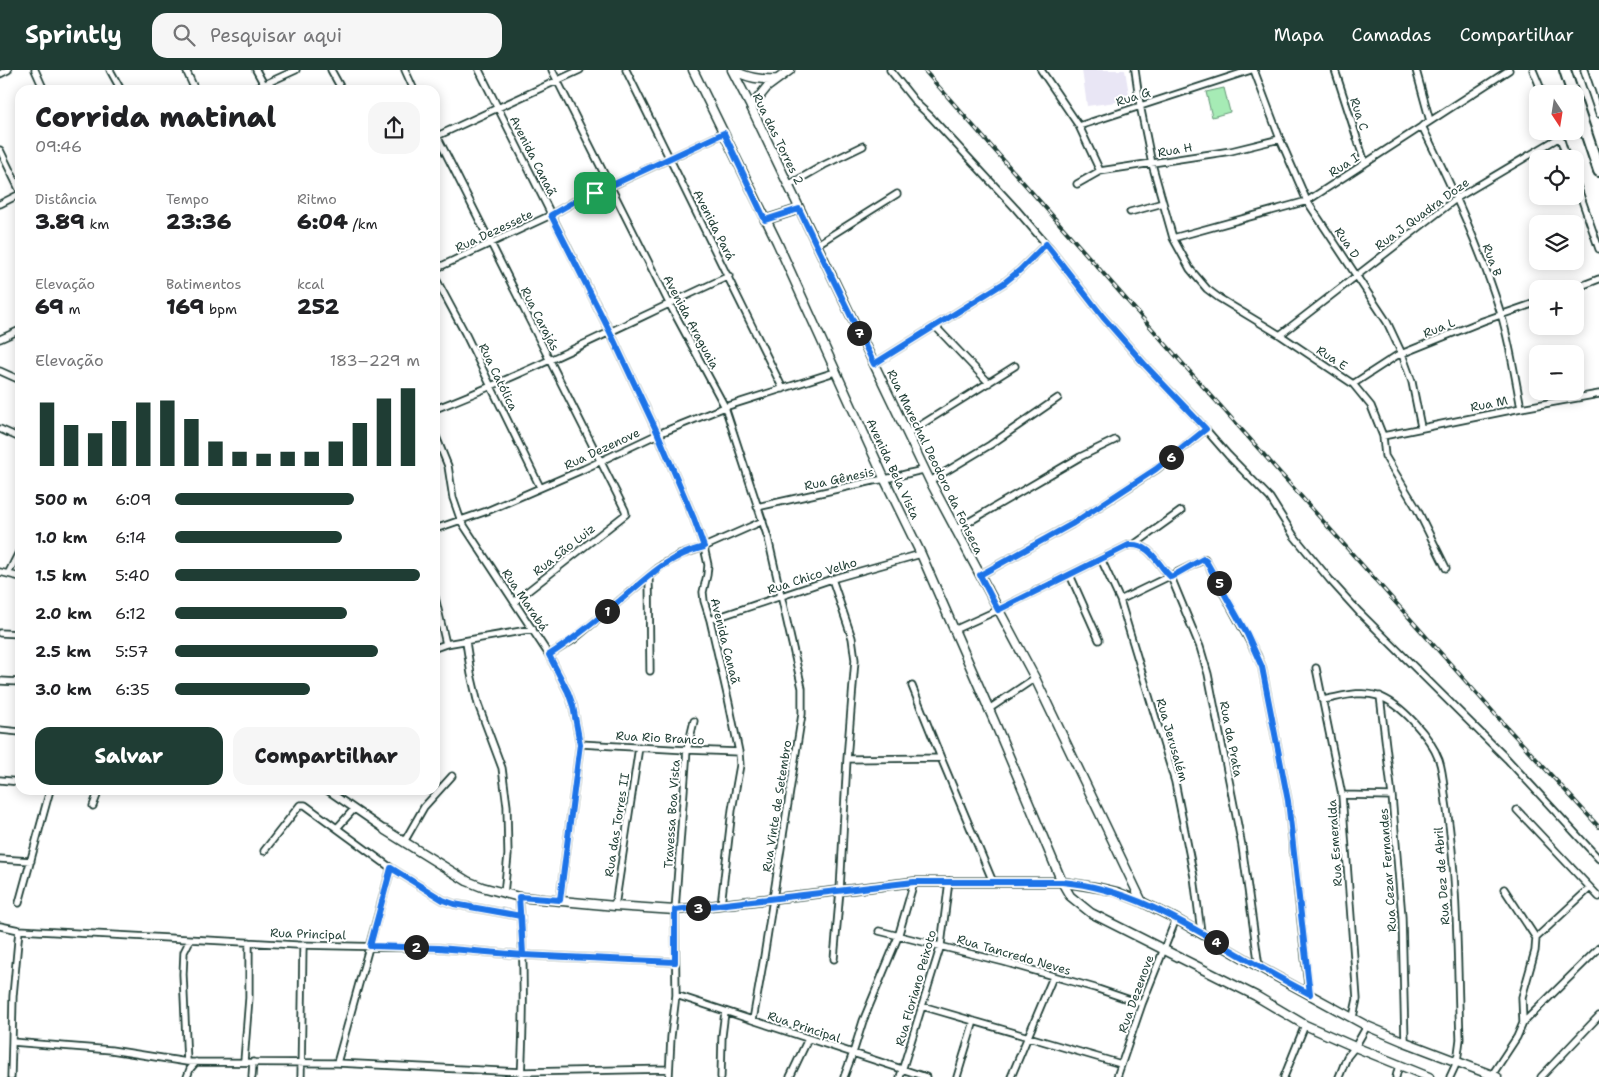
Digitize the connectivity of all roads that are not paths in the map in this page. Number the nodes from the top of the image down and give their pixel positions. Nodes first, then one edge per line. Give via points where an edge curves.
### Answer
1 (8, 70) edge
2 (35, 70) edge
3 (110, 70) edge
4 (186, 70) edge
5 (256, 70) edge
6 (296, 70) edge
7 (331, 70) edge
8 (405, 70) edge
9 (479, 70) edge
10 (552, 70) edge
11 (580, 70) edge
12 (626, 70) edge
13 (693, 70) edge
14 (732, 70) edge
15 (790, 70) edge
16 (890, 70) edge
17 (1041, 70) edge
18 (1135, 70) edge
19 (1252, 70) edge
20 (1335, 70) edge
21 (1416, 70) edge
22 (1509, 70) edge
23 (1533, 70) edge
24 (1565, 70) edge
25 (1584, 70) edge
26 (0, 74) edge
27 (777, 79) junction
28 (557, 81) junction
29 (42, 85) edge
30 (118, 85) edge
31 (193, 85) edge
32 (264, 85) edge
33 (270, 85) edge
34 (339, 85) edge
35 (412, 85) edge
36 (1539, 85) edge
37 (1570, 85) edge
38 (1140, 105) junction
39 (751, 107) junction
40 (498, 108) junction
41 (1599, 114) edge
42 (1430, 121) junction
43 (1079, 126) junction
44 (1422, 126) junction
45 (1584, 127) edge
46 (440, 133) edge
47 (724, 133) junction
48 (1280, 139) junction
49 (1549, 140) edge
50 (440, 143) edge
51 (863, 146) dead end
52 (0, 150) edge
53 (670, 158) junction
54 (1365, 163) junction
55 (1152, 164) junction
56 (1100, 171) junction
57 (1599, 171) edge
58 (15, 182) edge
59 (1077, 184) dead end
60 (789, 185) junction
61 (611, 186) junction
62 (897, 194) dead end
63 (15, 195) edge
64 (1457, 198) junction
65 (1307, 201) junction
66 (1163, 203) junction
67 (0, 204) edge
68 (1584, 205) edge
69 (799, 209) junction
70 (1130, 212) dead end
71 (551, 215) junction
72 (765, 220) junction
73 (1172, 238) junction
74 (491, 244) junction
75 (1046, 244) junction
76 (816, 245) junction
77 (1599, 249) edge
78 (440, 268) edge
79 (1356, 275) junction
80 (728, 276) junction
81 (1599, 279) edge
82 (1584, 285) edge
83 (440, 286) edge
84 (670, 304) junction
85 (1529, 306) edge
86 (1502, 316) junction
87 (935, 326) junction
88 (15, 332) edge
89 (610, 332) junction
90 (1280, 335) junction
91 (0, 339) edge
92 (1402, 354) junction
93 (550, 361) junction
94 (874, 364) junction
95 (1015, 366) dead end
96 (0, 371) edge
97 (835, 372) junction
98 (15, 378) edge
99 (989, 383) junction
100 (1353, 384) junction
101 (491, 387) junction
102 (783, 389) junction
103 (1599, 394) edge
104 (1058, 398) dead end
105 (440, 406) edge
106 (725, 408) junction
107 (1521, 408) junction
108 (1421, 427) junction
109 (0, 429) edge
110 (1206, 429) junction
111 (908, 433) junction
112 (658, 434) junction
113 (15, 436) edge
114 (1383, 436) junction
115 (1115, 440) dead end
116 (440, 446) edge
117 (600, 461) junction
118 (924, 470) junction
119 (885, 480) junction
120 (930, 481) junction
121 (540, 487) junction
122 (758, 507) junction
123 (1181, 511) dead end
124 (626, 514) joint
125 (461, 521) junction
126 (763, 521) junction
127 (440, 527) edge
128 (955, 530) junction
129 (1132, 544) junction
130 (704, 547) junction
131 (920, 554) junction
132 (1102, 559) junction
133 (15, 560) edge
134 (1446, 568) dead end
135 (0, 572) edge
136 (8, 574) junction
137 (980, 575) junction
138 (1070, 575) junction
139 (15, 576) edge
140 (649, 576) junction
141 (1171, 577) junction
142 (832, 579) junction
143 (782, 596) junction
144 (1120, 600) junction
145 (514, 602) junction
146 (998, 610) junction
147 (440, 618) edge
148 (710, 620) junction
149 (534, 629) junction
150 (954, 630) junction
151 (0, 633) edge
152 (15, 634) edge
153 (1098, 640) dead end
154 (466, 642) junction
155 (446, 644) junction
156 (440, 646) edge
157 (549, 655) junction
158 (1316, 668) dead end
159 (650, 671) dead end
160 (1036, 678) junction
161 (0, 681) edge
162 (15, 682) edge
163 (912, 686) dead end
164 (1380, 696) junction
165 (1322, 700) junction
166 (989, 709) junction
167 (694, 721) dead end
168 (0, 730) edge
169 (15, 732) edge
170 (580, 744) junction
171 (639, 747) junction
172 (687, 750) junction
173 (739, 752) junction
174 (941, 758) junction
175 (847, 759) junction
176 (452, 776) dead end
177 (0, 780) edge
178 (15, 782) edge
179 (440, 789) edge
180 (49, 795) edge
181 (97, 795) edge
182 (334, 795) edge
183 (435, 795) edge
184 (1342, 795) junction
185 (1392, 796) junction
186 (94, 806) dead end
187 (354, 809) junction
188 (1517, 810) dead end
189 (337, 828) junction
190 (385, 830) joint
191 (404, 842) junction
192 (264, 851) dead end
193 (0, 859) edge
194 (1599, 859) edge
195 (31, 861) junction
196 (391, 868) junction
197 (914, 882) junction
198 (949, 882) junction
199 (993, 882) junction
200 (1062, 882) junction
201 (1590, 888) junction
202 (1504, 889) dead end
203 (840, 890) junction
204 (504, 894) junction
205 (519, 897) junction
206 (1599, 897) edge
207 (773, 899) junction
208 (560, 900) junction
209 (1142, 902) junction
210 (19, 903) dead end
211 (720, 905) junction
212 (615, 906) junction
213 (675, 910) junction
214 (521, 916) junction
215 (1176, 919) junction
216 (0, 926) edge
217 (19, 930) junction
218 (879, 931) dead end
219 (1201, 932) junction
220 (898, 937) junction
221 (1536, 938) junction
222 (190, 940) junction
223 (249, 942) junction
224 (303, 945) junction
225 (941, 945) junction
226 (370, 946) junction
227 (1599, 948) edge
228 (1163, 950) junction
229 (523, 955) junction
230 (834, 959) dead end
231 (675, 962) junction
232 (1258, 967) junction
233 (1053, 977) junction
234 (1310, 994) junction
235 (676, 995) junction
236 (1142, 1004) junction
237 (922, 1006) junction
238 (725, 1012) junction
239 (1599, 1016) edge
240 (1353, 1017) junction
241 (753, 1020) junction
242 (974, 1021) junction
243 (1523, 1023) junction
244 (1305, 1025) junction
245 (1367, 1026) junction
246 (1027, 1036) junction
247 (808, 1039) junction
248 (12, 1042) junction
249 (1405, 1042) junction
250 (1355, 1047) junction
251 (853, 1053) junction
252 (187, 1062) junction
253 (196, 1062) junction
254 (244, 1062) junction
255 (253, 1062) junction
256 (302, 1062) junction
257 (1457, 1062) junction
258 (337, 1063) junction
259 (1121, 1064) junction
260 (1399, 1066) junction
261 (669, 1069) junction
262 (902, 1069) junction
263 (598, 1074) edge
264 (522, 1075) edge
265 (1495, 1076) edge
266 (11, 1077) edge
267 (187, 1077) edge
268 (252, 1077) edge
269 (301, 1077) edge
270 (669, 1077) edge
271 (721, 1077) edge
272 (790, 1077) edge
273 (844, 1077) edge
274 (900, 1077) edge
275 (926, 1077) edge
276 (957, 1077) edge
277 (1011, 1077) edge
278 (1117, 1077) edge
279 (1284, 1077) edge
280 (1339, 1077) edge
281 (1396, 1077) edge
282 (1429, 1077) edge
283 (1450, 1077) edge
284 (1541, 1077) edge

1 - 26 street
2 - 29 street
3 - 30 street
4 - 31 street
5 - 32 street
6 - 33 street
7 - 34 street
8 - 35 street
9 - 40 street, Avenida Canaã
10 - 28 street, Avenida Araguaia
11 - 28 street
12 - 53 street, Avenida Pará
13 - 47 street, Avenida Bela Vista
14 - 27 street via 752,78
14 - 39 street, Rua das Torres 2
15 - 27 street
16 - 75 street via 917,104
17 - 43 street
18 - 38 street, Rua E
19 - 38 street, Rua G
19 - 48 street, Rua D
20 - 54 street, Rua C
21 - 42 street
22 - 42 street, Rua I
23 - 36 street
24 - 37 highway
25 - 41 street
27 - 39 street
28 - 40 street
28 - 61 street, Avenida Araguaia
38 - 43 street, Rua G
38 - 55 street, Rua E
39 - 60 street, Rua das Torres 2
40 - 46 street
40 - 71 street, Avenida Canaã
42 - 44 street, Rua I
43 - 56 street
44 - 54 street, Rua I
44 - 64 street, Rua B
45 - 57 highway
47 - 53 street, Rua Dezessete
47 - 72 street, Avenida Bela Vista
48 - 55 street, Rua H
48 - 65 street, Rua D
49 - 64 street, Rua J Quadra Doze
50 - 74 street, Rua Carajás
51 - 60 street
52 - 58 street
53 - 61 street, Rua Dezessete
53 - 80 street, Avenida Pará
54 - 65 street, Rua I
55 - 56 street, Rua H
55 - 66 street, Rua E
56 - 59 street, Rua H
60 - 69 street, Rua das Torres 2
61 - 71 street, Rua Dezessete
61 - 84 street, Avenida Araguaia
62 - 76 street
63 - 67 street
64 - 79 street, Rua J Quadra Doze
64 - 86 street, Rua B
65 - 73 street, Rua I
65 - 79 street, Rua D
66 - 70 street
66 - 73 street, Rua E
68 - 77 street
69 - 72 street
69 - 76 street, Rua das Torres 2
71 - 74 street, Rua Dezessete
71 - 89 street, Avenida Canaã
72 - 97 street, Avenida Bela Vista
73 - 90 street, Rua E via 1190,269 1207,288
74 - 78 street, Rua Dezessete
74 - 93 street, Rua Carajás
75 - 87 street via 1004,283
75 - 110 street via 1103,317
76 - 94 street, Rua Marechal Deodoro da Fonseca
79 - 90 street, Rua J Quadra Doze
79 - 92 street, Rua D via 1387,322
80 - 84 street
80 - 102 street, Avenida Pará
81 - 82 street
83 - 101 street, Rua Católica
84 - 89 street
84 - 106 street, Avenida Araguaia
85 - 86 street, Rua L
86 - 92 street, Rua L
86 - 107 street, Rua B
87 - 94 street
87 - 99 street
88 - 91 street
89 - 93 street
89 - 112 street, Avenida Canaã
90 - 100 street, Rua E
92 - 100 street, Rua L
92 - 108 street, Rua D via 1412,382
93 - 101 street
93 - 117 street, Rua Carajás
94 - 111 street, Rua Marechal Deodoro da Fonseca
95 - 99 street
96 - 98 street
97 - 102 street, Rua Dezenove
97 - 119 street, Avenida Bela Vista
99 - 111 street
100 - 114 street, Rua E via 1371,406
101 - 105 street
101 - 121 street, Rua Católica
102 - 106 street, Rua Dezenove
103 - 107 street, Rua M
104 - 120 street
106 - 112 street, Rua Dezenove
106 - 122 street, Avenida Araguaia
107 - 108 street, Rua M
108 - 114 street, Rua M
109 - 113 street
110 - 137 street via 1156,469 1072,524
110 - 194 street via 1270,498 1294,536 1359,612 1507,759
111 - 118 street, Rua Marechal Deodoro da Fonseca
112 - 117 street, Rua Dezenove
112 - 130 street, Avenida Canaã
114 - 134 street, Rua E via 1385,456 1417,509
115 - 128 street
116 - 125 street, Rua Marabá
117 - 121 street, Rua Dezenove
117 - 124 street, Rua Carajás
118 - 119 street, Rua Gênesis
118 - 120 street, Rua Marechal Deodoro da Fonseca
119 - 122 street, Rua Gênesis
119 - 131 street, Avenida Bela Vista
120 - 128 street, Rua Marechal Deodoro da Fonseca
121 - 125 street, Rua Dezenove
122 - 126 street, Avenida Araguaia
123 - 129 street
124 - 145 street, Rua São Luiz
125 - 127 street, Rua Dezenove
125 - 145 street, Rua Marabá
126 - 130 street
126 - 143 street, Avenida Araguaia
128 - 137 street, Rua Marechal Deodoro da Fonseca
129 - 132 street
129 - 141 street, Rua da Prata via 1153,554
130 - 140 street via 680,555
130 - 148 street, Avenida Canaã via 708,575 703,592
131 - 142 street, Rua Chico Velho
131 - 150 street, Avenida Bela Vista
132 - 138 street
132 - 144 street, Rua Jerusalém
133 - 136 street
135 - 136 street
136 - 139 street
137 - 146 street, Rua Marechal Deodoro da Fonseca
138 - 146 street
138 - 153 street
140 - 157 street via 573,640
140 - 159 street
141 - 144 street
141 - 232 street, Rua da Prata via 1208,674 1242,846
141 - 234 street via 1198,561 1206,561 1262,667 1288,801
142 - 143 street, Rua Chico Velho
142 - 175 street via 855,654
143 - 148 street, Rua Chico Velho
143 - 207 street, Rua Vinte de Setembro via 802,688 802,714
144 - 219 street, Rua Jerusalém via 1175,782
145 - 149 street, Rua Marabá
146 - 150 street
146 - 160 street, Rua Marechal Deodoro da Fonseca
147 - 155 street
148 - 173 street, Avenida Canaã
149 - 154 street
149 - 157 street, Rua Marabá
150 - 166 street, Avenida Bela Vista
151 - 152 street
154 - 155 street
154 - 204 street via 478,704 502,768 508,855
155 - 156 street
157 - 170 street, Rua Marabá via 573,706
158 - 165 street, Rua Esmeralda
160 - 166 street
160 - 209 street, Rua Marechal Deodoro da Fonseca
161 - 162 street
163 - 174 street
164 - 165 street, Rua Dez de Abril via 1361,693
164 - 185 street, Rua Cezar Fernandes
164 - 257 street, Rua Dez de Abril via 1400,709 1424,733 1440,763 1453,848 1460,1039
165 - 184 street, Rua Esmeralda
166 - 200 street, Avenida Bela Vista
167 - 172 street, Travessa Boa Vista
168 - 169 street
170 - 171 street, Rua Rio Branco
170 - 208 street, Rua Marabá
171 - 172 street, Rua Rio Branco
171 - 212 street, Rua das Torres II
172 - 173 street, Rua Rio Branco
172 - 213 street, Travessa Boa Vista
173 - 211 street, Avenida Canaã via 740,765
174 - 175 street
174 - 199 street
175 - 203 street
176 - 179 street
177 - 178 street
180 - 195 street
181 - 186 street
182 - 187 street
183 - 191 street
184 - 185 street
184 - 240 street, Rua Esmeralda via 1357,999
185 - 249 street, Rua Cezar Fernandes via 1402,917
187 - 189 street
187 - 190 street
188 - 201 street
189 - 192 street via 307,806 300,805
189 - 196 street
190 - 191 street
191 - 204 street via 467,881
193 - 195 street
195 - 210 street
196 - 214 street via 443,900
196 - 226 street
197 - 198 street
197 - 203 street
197 - 220 street
198 - 199 street
198 - 225 street, Rua Floriano Peixoto
199 - 200 street
200 - 209 street via 1117,892
200 - 228 street, Avenida Bela Vista via 1070,896 1091,913
201 - 206 street
201 - 221 street
202 - 221 street
203 - 207 street
203 - 230 street
204 - 205 street
205 - 208 street
205 - 214 street
207 - 211 street
207 - 241 street, Rua Vinte de Setembro
208 - 212 street
209 - 215 street
211 - 213 street
212 - 213 street
213 - 231 street, Travessa Boa Vista
214 - 229 street
215 - 219 street
215 - 228 street, Rua Dezenove
216 - 217 street, Rua Principal
217 - 222 street, Rua Principal
217 - 248 street
218 - 220 street, Rua Tancredo Neves
219 - 232 street
220 - 225 street, Rua Tancredo Neves
220 - 251 street
221 - 243 street via 1522,997
222 - 223 street, Rua Principal
222 - 252 street via 184,952 183,974
223 - 224 street, Rua Principal
223 - 254 street
224 - 226 street, Rua Principal
224 - 256 street
225 - 233 street, Rua Tancredo Neves
225 - 237 street, Rua Floriano Peixoto
226 - 229 street, Rua Principal
226 - 258 street
227 - 243 street
228 - 236 street, Rua Dezenove
228 - 244 street, Avenida Bela Vista via 1256,996
229 - 231 street, Rua Principal
229 - 264 street
231 - 235 street, Travessa Boa Vista
232 - 234 street
233 - 236 street, Rua Tancredo Neves
233 - 246 street
234 - 240 street
235 - 238 street, Rua Principal
235 - 261 street, Travessa Boa Vista
236 - 259 street, Rua Dezenove
237 - 242 street
237 - 262 street, Rua Floriano Peixoto
238 - 241 street, Rua Principal
238 - 271 street
239 - 284 street
240 - 245 street
241 - 247 street, Rua Principal
242 - 246 street
242 - 276 street
243 - 265 street
244 - 250 street, Avenida Bela Vista
244 - 279 street
245 - 249 street
245 - 250 street
246 - 259 street
246 - 277 street
247 - 251 street, Rua Principal
247 - 272 street
248 - 252 street via 111,1050
248 - 266 street
249 - 257 street
250 - 260 street, Avenida Bela Vista
250 - 280 street
251 - 262 street, Rua Principal
251 - 273 street
252 - 253 street
253 - 254 street
253 - 267 street
254 - 255 street
255 - 256 street
255 - 268 street
256 - 258 street
256 - 269 street
257 - 265 street
257 - 283 street, Rua Dez de Abril
258 - 264 street
259 - 278 street, Rua Dezenove
260 - 281 street
260 - 282 street, Avenida Bela Vista
261 - 263 street
261 - 270 street, Travessa Boa Vista
262 - 274 street, Rua Floriano Peixoto
262 - 275 street, Rua Principal
263 - 264 street

